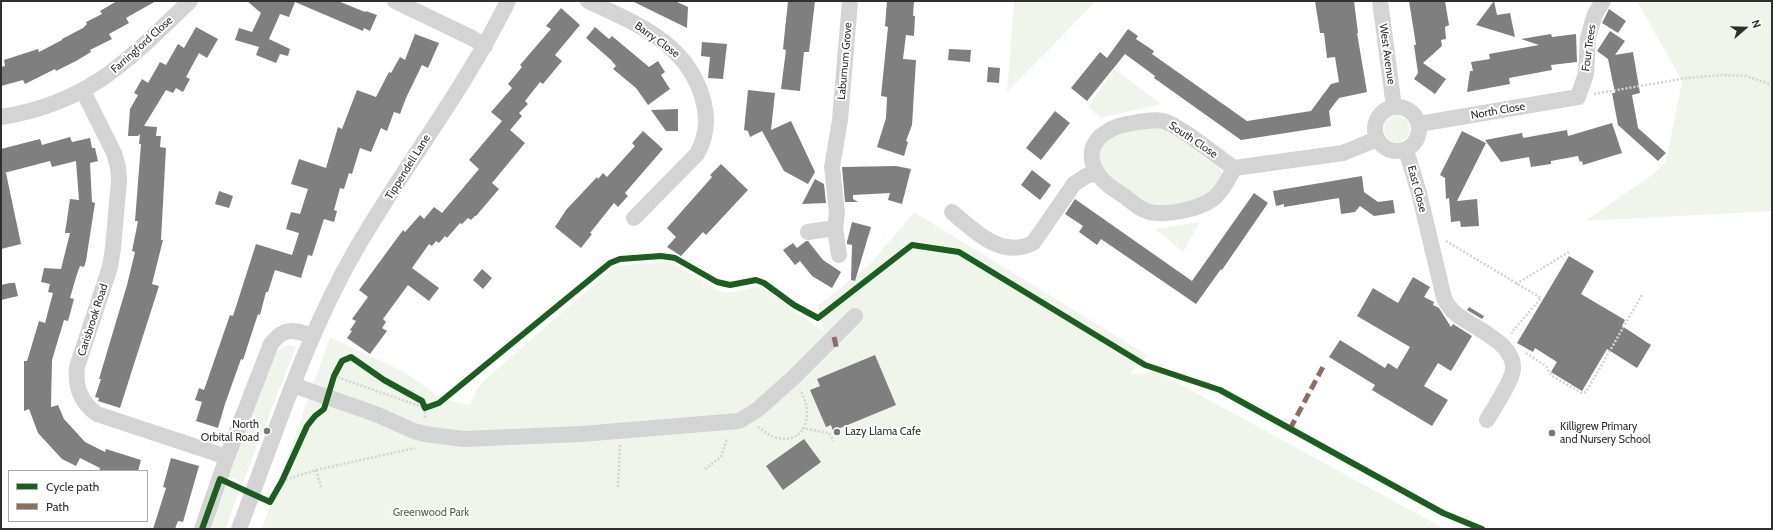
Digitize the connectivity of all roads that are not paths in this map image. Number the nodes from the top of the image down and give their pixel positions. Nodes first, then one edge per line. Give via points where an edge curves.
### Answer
1 (190, 1) edge
2 (395, 1) edge
3 (508, 1) edge
4 (588, 1) edge
5 (850, 1) edge
6 (1380, 1) edge
7 (1603, 1) edge
8 (485, 46) junction
9 (82, 91) junction
10 (1578, 97) joint
11 (1394, 107) junction
12 (1, 117) edge
13 (1419, 124) junction
14 (1378, 139) junction
15 (1406, 150) junction
16 (1234, 168) junction
17 (1097, 174) junction
18 (952, 212) dead end
19 (634, 218) dead end
20 (834, 228) junction
21 (808, 232) dead end
22 (839, 255) dead end
23 (855, 316) dead end
24 (313, 336) junction
25 (293, 385) junction
26 (1487, 420) dead end
27 (227, 457) junction
28 (202, 529) edge
29 (239, 529) edge

1 - 9 street, Farringford Close via 134,54 107,76
2 - 8 street
3 - 8 street, Tippendell Lane
4 - 19 street, Barry Close via 648,31 683,59 692,72 704,104 706,127 697,154
5 - 20 street, Laburnum Grove via 840,120 832,167 837,213
6 - 11 street, West Avenue
7 - 10 street, Four Trees via 1595,14 1588,38 1586,74
8 - 24 street, Tippendell Lane via 355,251
9 - 12 street, Farringford Close via 35,110
9 - 27 street, Carisbrook Road via 112,148 119,181 110,267 77,367 79,394 97,414
10 - 13 street, North Close
11 - 13 street via 1413,113
11 - 14 street via 1382,113 1378,119
13 - 15 street via 1420,131 1416,142
14 - 15 street via 1387,149
14 - 16 street via 1343,153
15 - 26 street, East Close via 1444,298 1456,314 1499,340 1512,363 1512,376
16 - 17 street, South Close via 1223,189 1204,205 1165,213 1144,210 1109,186
16 - 17 street, South Close via 1176,127 1165,121 1155,120 1118,126 1097,138 1091,155
17 - 18 street via 1086,176 1074,184 1033,243 1027,246 999,246 985,240
20 - 21 street
20 - 22 street, Laburnum Grove
23 - 25 street via 793,378 739,421 581,434 463,439 414,431 378,415
24 - 25 street, Tippendell Lane
24 - 27 street via 289,330 283,332 271,344
25 - 29 street, Tippendell Lane
27 - 28 street

